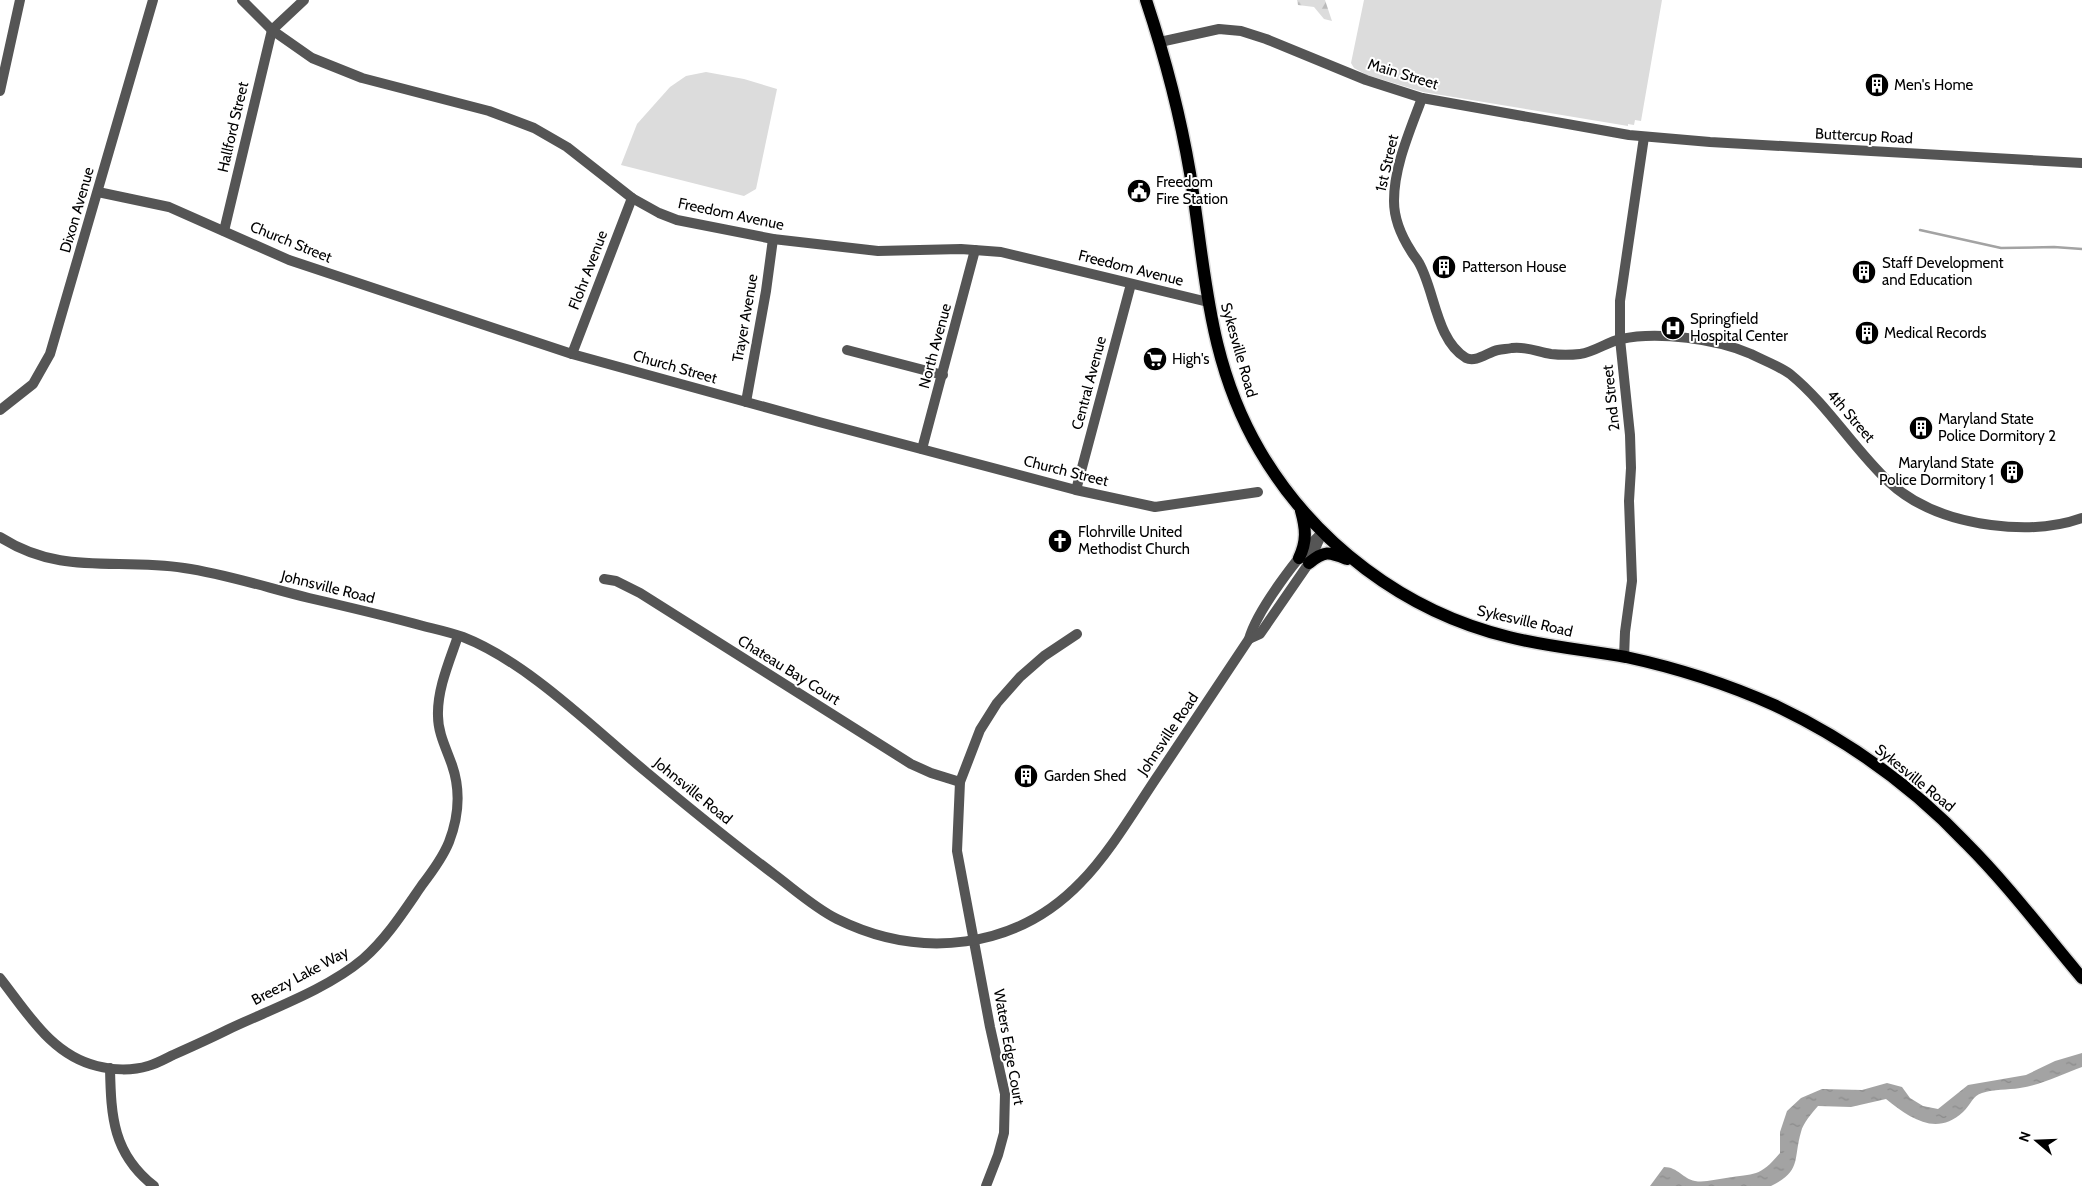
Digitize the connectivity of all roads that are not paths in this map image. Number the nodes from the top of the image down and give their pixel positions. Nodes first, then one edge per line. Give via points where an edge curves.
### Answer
1 (20, 0) edge
2 (153, 0) edge
3 (242, 0) edge
4 (304, 0) edge
5 (1146, 0) edge
6 (272, 30) junction
7 (1160, 42) junction
8 (0, 91) edge
9 (1422, 98) junction
10 (1644, 137) junction
11 (2082, 163) edge
12 (98, 192) junction
13 (632, 198) junction
14 (224, 231) junction
15 (773, 239) junction
16 (975, 250) junction
17 (1131, 284) junction
18 (1208, 302) junction
19 (1620, 339) junction
20 (847, 350) dead end
21 (572, 354) junction
22 (943, 375) junction
23 (746, 402) junction
24 (0, 410) edge
25 (922, 449) junction
26 (1076, 490) junction
27 (1258, 492) dead end
28 (1301, 508) junction
29 (2082, 518) edge
30 (1323, 532) junction
31 (0, 537) edge
32 (1304, 561) junction
33 (1355, 562) junction
34 (604, 580) dead end
35 (1076, 634) dead end
36 (458, 636) junction
37 (1624, 657) junction
38 (960, 782) junction
39 (974, 941) junction
40 (0, 978) edge
41 (2082, 978) edge
42 (110, 1068) junction
43 (154, 1186) edge
44 (986, 1186) edge

1 - 8 street
2 - 12 street, Dixon Avenue
3 - 6 street, Freedom Avenue
4 - 6 street
5 - 7 main road, Sykesville Road
6 - 13 street, Freedom Avenue via 312,58 341,71 489,111 534,128 567,147
6 - 14 street, Hallford Street
7 - 9 street, Main Street via 1219,29 1241,31 1366,80
7 - 18 main road, Sykesville Road via 1179,115
9 - 10 street, Main Street
9 - 19 street, 1st Street via 1396,177 1395,216 1420,264 1435,310 1451,344 1467,359 1474,360 1496,350 1519,347 1551,354 1582,354
10 - 11 street, Buttercup Road
10 - 19 street, 2nd Street via 1623,270
12 - 14 street, Church Street via 169,207
12 - 24 street, Dixon Avenue via 50,354 33,384
13 - 15 street, Freedom Avenue via 677,220
13 - 21 street, Flohr Avenue
14 - 21 street, Church Street via 289,260
15 - 16 street, Freedom Avenue via 878,251
15 - 23 street, Trayer Avenue
16 - 17 street, Freedom Avenue via 1001,252
16 - 22 street, North Avenue
17 - 18 street, Freedom Avenue
17 - 26 street, Central Avenue
18 - 28 main road, Sykesville Road via 1214,334 1235,400 1260,452
19 - 29 street, 4th Street via 1670,337 1709,341 1747,352 1788,373 1815,398 1890,483 1939,513 1970,522 2029,528
19 - 37 street, 2nd Street via 1631,468 1632,581
20 - 22 street
21 - 23 street, Church Street
22 - 25 street, North Avenue
23 - 25 street, Church Street
25 - 26 street, Church Street
26 - 27 street, Church Street via 1155,507
28 - 30 main road, Sykesville Road
28 - 32 main road via 1306,529
30 - 32 street, Johnsville Road
30 - 33 main road, Sykesville Road
31 - 36 street, Johnsville Road via 55,560 186,568
32 - 33 main road via 1326,553
32 - 39 street, Johnsville Road via 1257,620 1249,640 1145,795 1082,881 1040,915
33 - 37 main road, Sykesville Road via 1416,602 1477,628 1544,645
34 - 38 street, Chateau Bay Court via 616,581 640,593 911,764
35 - 38 street, Waters Edge Court via 1044,656 997,703 980,730
36 - 39 street, Johnsville Road via 496,653 521,670 741,849 835,918 880,937 908,942 942,944
36 - 42 street, Breezy Lake Way via 442,686 438,716 443,745 457,783 456,821 448,845 400,918 362,959 307,992 148,1066
37 - 41 main road, Sykesville Road via 1696,675 1766,702 1839,740 1871,762 1919,798 1966,842
38 - 39 street, Waters Edge Court via 957,851
39 - 44 street, Waters Edge Court via 1005,1094 1004,1134
40 - 42 street, Breezy Lake Way via 40,1029 63,1052 84,1063
42 - 43 street via 111,1105 117,1136 129,1160

